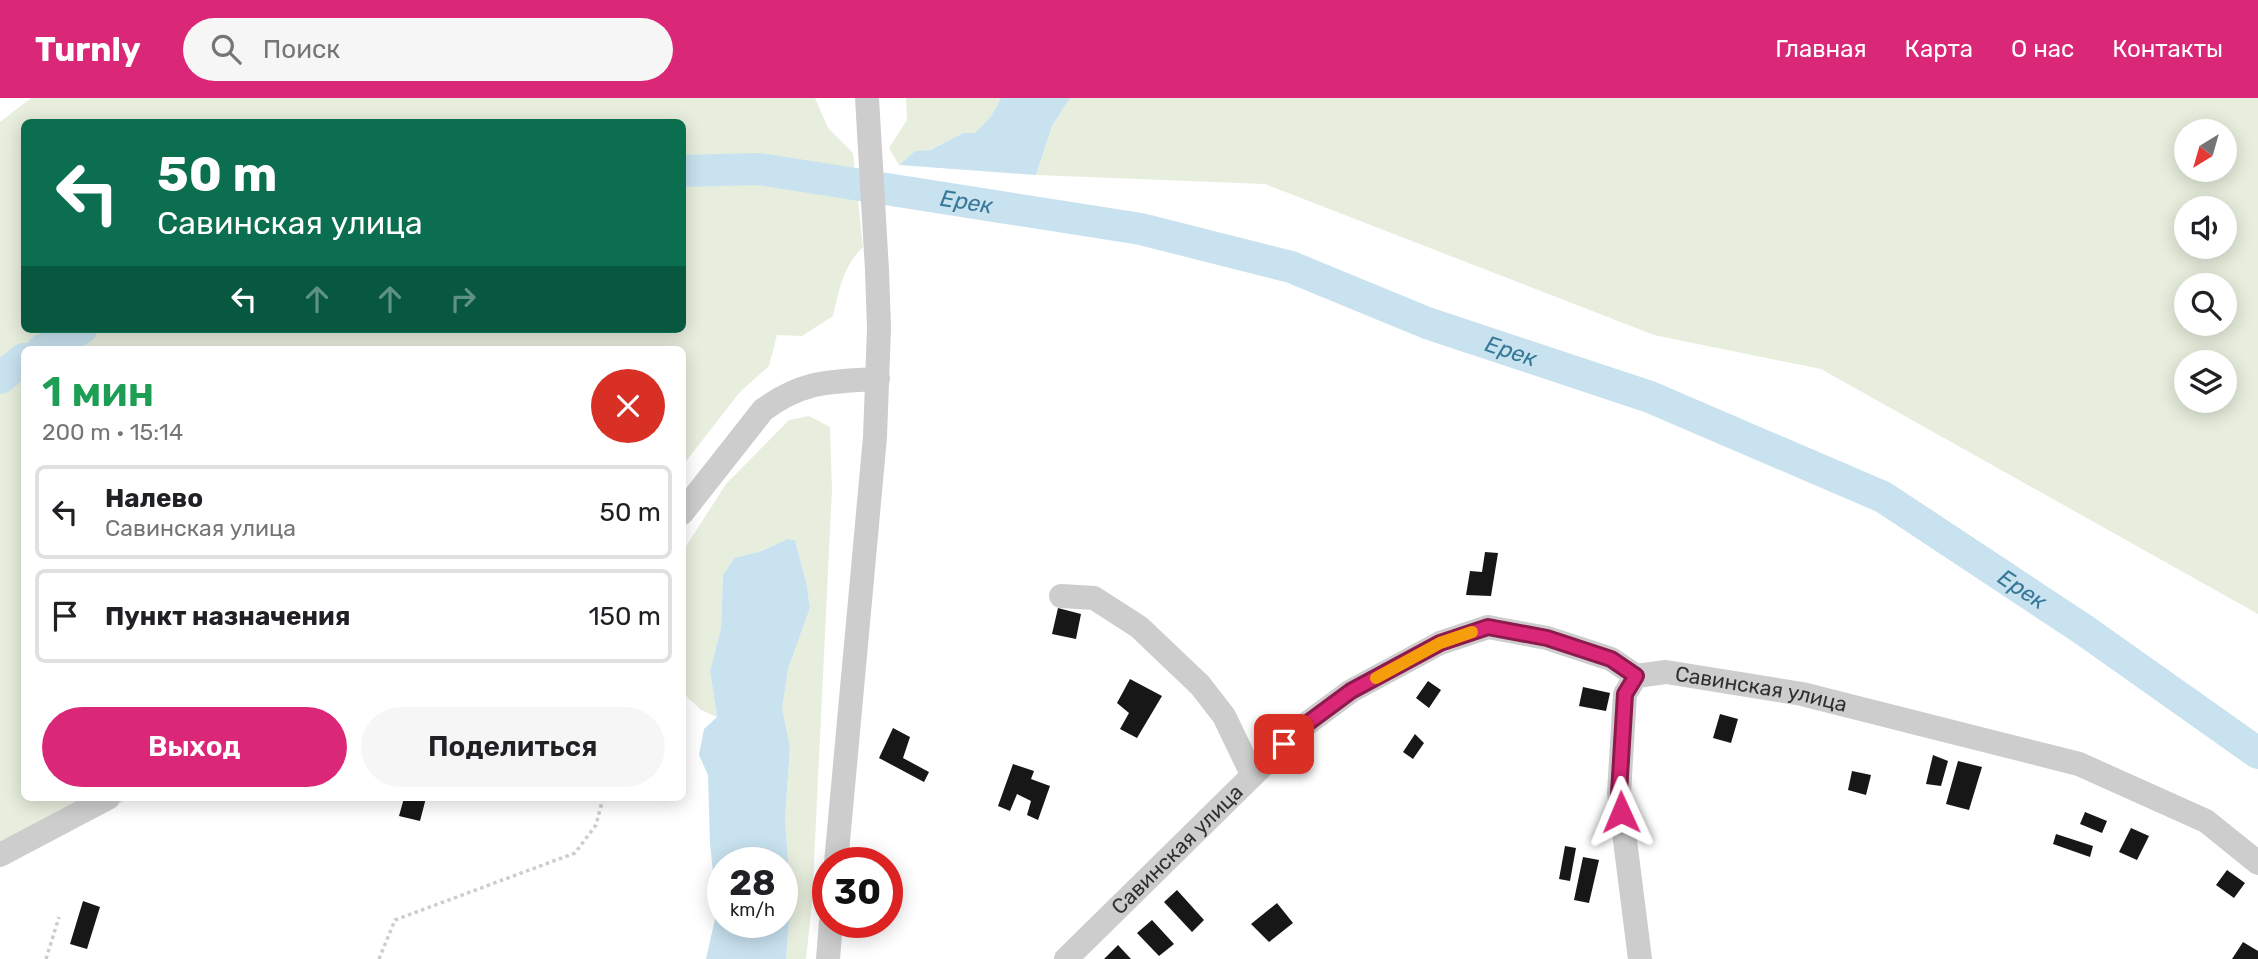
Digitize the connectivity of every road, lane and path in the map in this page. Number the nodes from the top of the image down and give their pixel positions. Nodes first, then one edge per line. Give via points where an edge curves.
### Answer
1 (867, 98) edge
2 (878, 379) junction
3 (686, 508) edge
4 (1061, 596) dead end
5 (1636, 676) junction
6 (1252, 774) junction
7 (102, 801) edge
8 (602, 801) edge
9 (837, 847) edge
10 (0, 855) edge
11 (2258, 863) edge
12 (59, 917) dead end
13 (830, 938) edge
14 (46, 959) edge
15 (379, 959) edge
16 (828, 959) edge
17 (1066, 959) edge
18 (1640, 959) edge

1 - 2 street
2 - 3 street via 818,382 777,400 763,410
2 - 9 street
4 - 6 street via 1094,598 1139,627 1200,685 1224,716
5 - 6 street, Савинская улица via 1611,659 1560,642 1488,627 1440,643 1351,691 1301,728
5 - 11 street, Савинская улица via 1666,672 1802,694 2079,764 2206,821
5 - 18 street via 1625,694 1619,793
6 - 17 street, Савинская улица
7 - 10 street
8 - 15 path via 596,825 575,853 395,920
12 - 14 path
13 - 16 street

